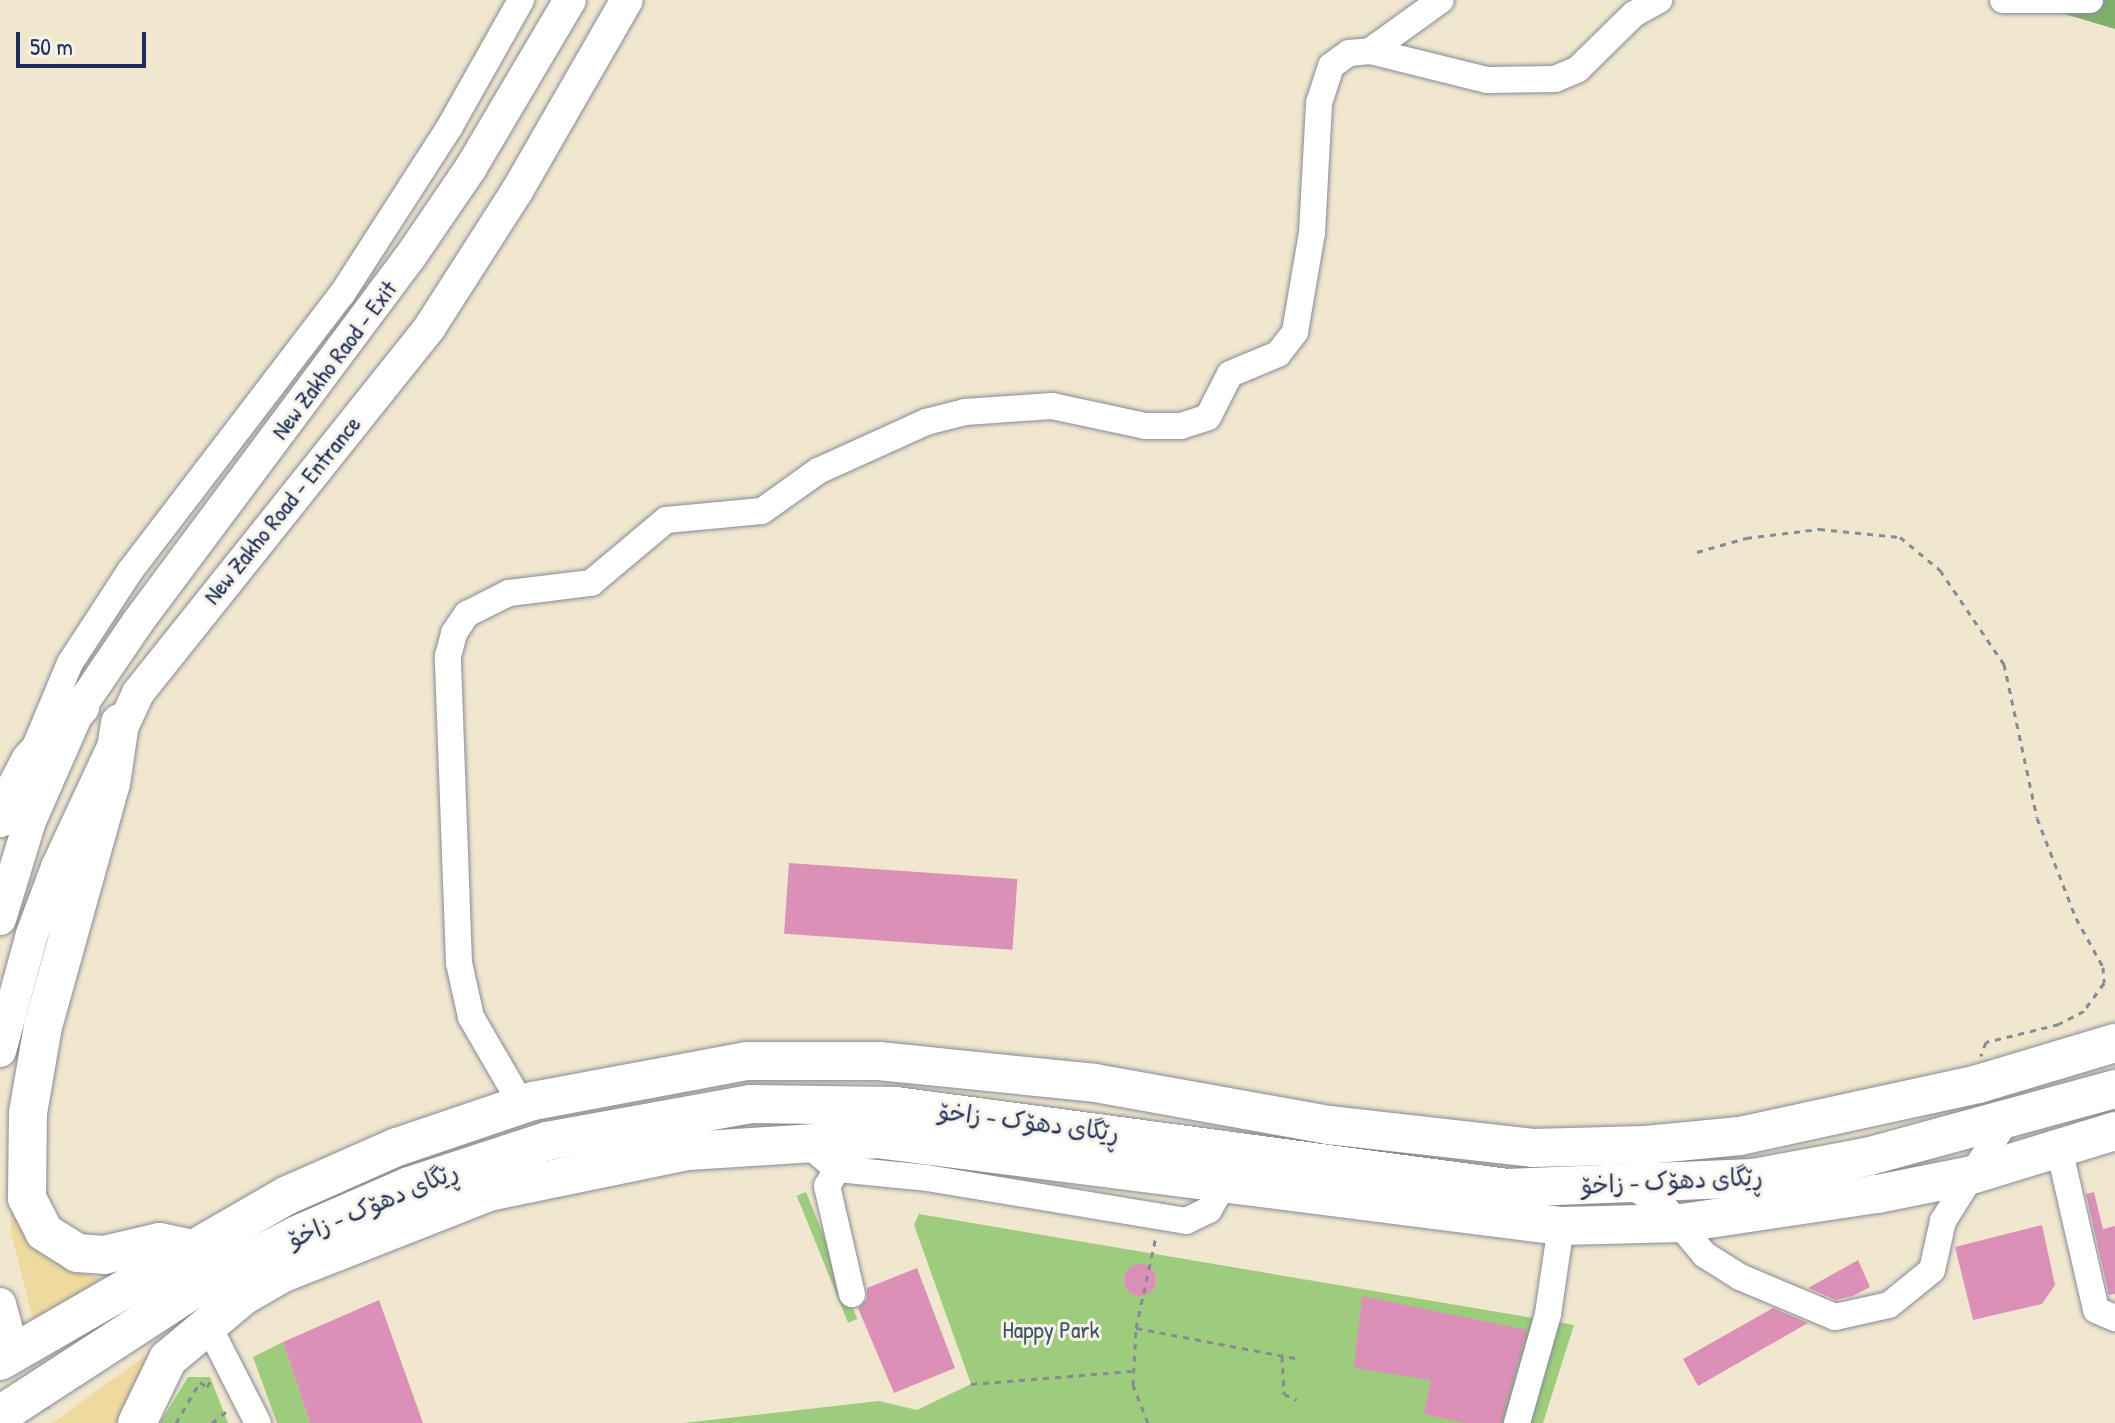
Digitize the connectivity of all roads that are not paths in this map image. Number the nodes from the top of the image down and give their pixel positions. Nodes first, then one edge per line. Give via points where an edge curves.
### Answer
1 (521, 0) edge
2 (570, 0) edge
3 (627, 0) edge
4 (1441, 0) edge
5 (1659, 0) edge
6 (2003, 0) edge
7 (2090, 0) edge
8 (1370, 51) junction
9 (278, 436) junction
10 (318, 467) junction
11 (80, 707) junction
12 (120, 723) junction
13 (30, 761) junction
14 (0, 818) edge
15 (0, 919) edge
16 (2115, 1043) edge
17 (0, 1051) edge
18 (2115, 1089) edge
19 (522, 1105) junction
20 (2005, 1122) junction
21 (2115, 1131) edge
22 (685, 1133) junction
23 (804, 1141) junction
24 (2059, 1148) junction
25 (837, 1169) junction
26 (1968, 1176) junction
27 (1224, 1183) junction
28 (1628, 1185) junction
29 (1682, 1223) junction
30 (1561, 1226) junction
31 (193, 1249) junction
32 (852, 1294) dead end
33 (0, 1304) edge
34 (2115, 1318) edge
35 (207, 1323) junction
36 (4, 1349) edge
37 (0, 1415) edge
38 (137, 1423) edge
39 (258, 1423) edge
40 (1517, 1423) edge

1 - 13 street via 449,128 342,294 107,606 58,687
2 - 9 main road, New Zakho Raod - Exit via 461,182
3 - 10 main road, New Zakho Road - Entrance via 517,191 430,327
4 - 8 street
5 - 8 street via 1634,14 1578,69 1555,79 1487,80
6 - 7 street
8 - 19 street via 1349,53 1323,79 1312,233 1295,332 1278,354 1230,374 1208,417 1181,426 1145,426 1052,406 965,412 926,422 818,471 762,511 666,520 591,583 509,593 476,606 459,623 448,656 461,981 479,1035
9 - 10 main road
9 - 11 main road, New Zakho Raod - Exit
10 - 12 main road, New Zakho Road - Entrance via 179,635
11 - 13 highway
11 - 15 main road, New Zakho Raod - Exit via 34,809
12 - 17 main road, New Zakho Road - Entrance via 32,934
12 - 31 highway via 111,783 43,1026 28,1113 27,1198 44,1232 77,1253 104,1255 160,1242
13 - 14 highway
16 - 19 highway, ڕێگای دهۆک - زاخۆ via 1978,1084 1740,1136 1547,1147 1449,1142 1095,1083 879,1061 747,1061 631,1079
18 - 20 highway, ڕێگای دهۆک - زاخۆ
19 - 31 highway, ڕێگای دهۆک - زاخۆ via 397,1147 288,1195
20 - 26 street
20 - 28 highway, ڕێگای دهۆک - زاخۆ via 1754,1178
21 - 24 highway
22 - 23 highway
22 - 28 highway, ڕێگای دهۆک - زاخۆ via 751,1104 896,1106 1507,1188
22 - 35 highway via 446,1207 283,1273
22 - 37 highway, ڕێگای دهۆک - زاخۆ via 547,1141 409,1186 297,1235 194,1289
23 - 25 street
23 - 27 highway via 931,1144
24 - 26 highway
24 - 34 street via 2096,1310
25 - 27 street via 927,1178 1186,1221 1209,1210
25 - 32 street via 827,1186
26 - 29 highway
26 - 29 street via 1943,1221 1932,1270 1889,1305 1835,1317 1740,1277 1705,1255
27 - 30 highway via 1403,1210
28 - 29 street via 1662,1204
29 - 30 highway
30 - 40 street via 1548,1314
31 - 36 highway, ڕێگای دهۆک - زاخۆ
33 - 36 main road
35 - 38 highway via 168,1359
35 - 39 street

